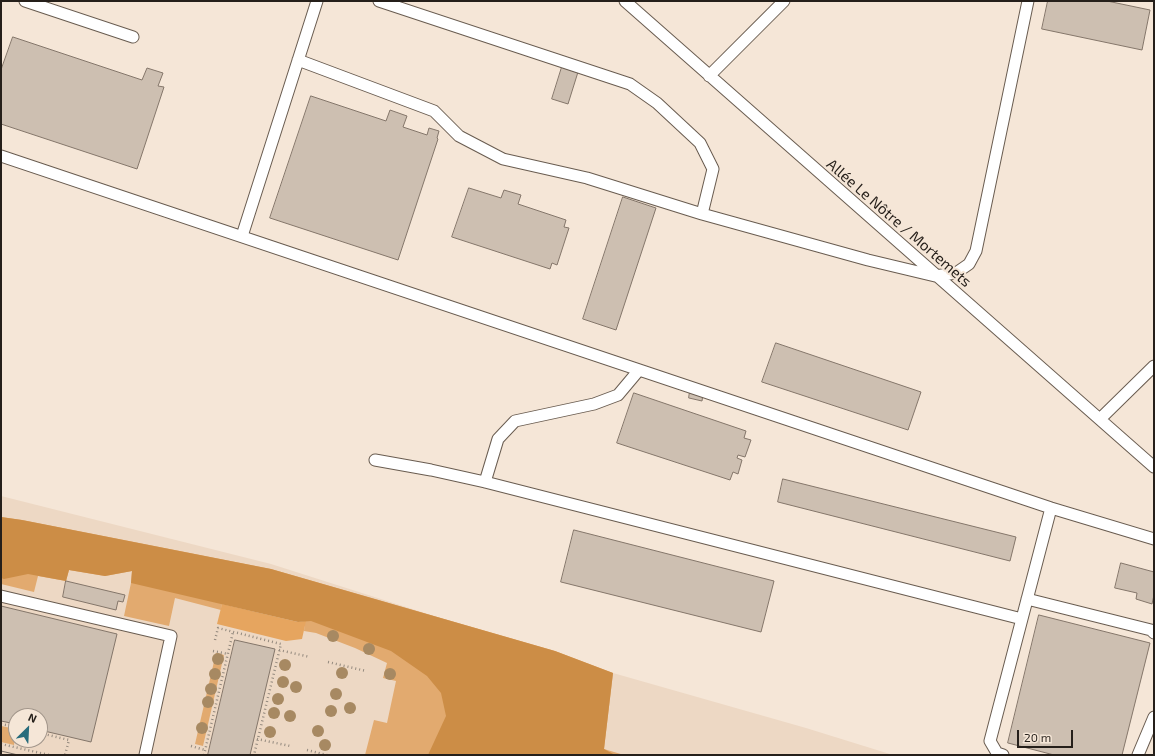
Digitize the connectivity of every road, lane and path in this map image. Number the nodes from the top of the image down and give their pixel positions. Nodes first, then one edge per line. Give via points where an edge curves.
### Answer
1 (25, 1) edge
2 (317, 1) edge
3 (379, 1) edge
4 (625, 1) edge
5 (784, 1) edge
6 (1028, 1) edge
7 (133, 37) dead end
8 (298, 60) junction
9 (709, 76) junction
10 (1, 156) edge
11 (702, 214) junction
12 (242, 236) junction
13 (935, 276) junction
14 (1154, 366) edge
15 (639, 370) junction
16 (1100, 419) junction
17 (375, 460) dead end
18 (1154, 467) edge
19 (486, 482) junction
20 (1051, 508) junction
21 (1154, 539) edge
22 (1, 596) edge
23 (1027, 599) junction
24 (1022, 619) junction
25 (233, 632) junction
26 (1154, 633) edge
27 (215, 640) dead end
28 (279, 650) junction
29 (213, 651) dead end
30 (228, 654) junction
31 (310, 657) dead end
32 (328, 662) dead end
33 (366, 671) dead end
34 (1154, 717) edge
35 (48, 735) edge
36 (258, 739) junction
37 (1, 744) edge
38 (191, 746) dead end
39 (290, 746) dead end
40 (205, 750) junction
41 (307, 750) dead end
42 (49, 755) edge
43 (65, 755) edge
44 (145, 755) edge
45 (204, 755) edge
46 (254, 755) edge
47 (327, 755) edge
48 (1003, 755) edge
49 (1138, 755) edge

1 - 7 lane
2 - 8 lane
3 - 11 lane via 630,84 657,103 700,143 713,169
4 - 9 lane, Allée Le Nôtre / Mortemets
5 - 9 lane
6 - 13 lane via 976,251 969,264 956,273
8 - 11 lane via 434,111 459,136 503,159 587,178
8 - 12 lane
9 - 13 lane, Allée Le Nôtre / Mortemets
10 - 12 lane
11 - 13 lane
12 - 15 lane
13 - 16 lane, Allée Le Nôtre / Mortemets
14 - 16 lane
15 - 19 lane via 618,395 594,404 515,420 498,439
15 - 20 lane
16 - 18 lane, Allée Le Nôtre / Mortemets
17 - 19 lane
19 - 24 lane
20 - 21 lane
20 - 23 lane
22 - 44 lane via 171,636
23 - 24 lane
23 - 26 lane via 1152,630
24 - 48 lane via 990,741 997,753
25 - 27 path via 218,628
25 - 28 path via 281,644
25 - 30 path
28 - 31 path
28 - 36 path
29 - 30 path
30 - 40 path
32 - 33 path
34 - 49 lane
35 - 43 path via 69,740
36 - 39 path
36 - 46 path
37 - 42 path
38 - 40 path
40 - 45 path
41 - 47 path

